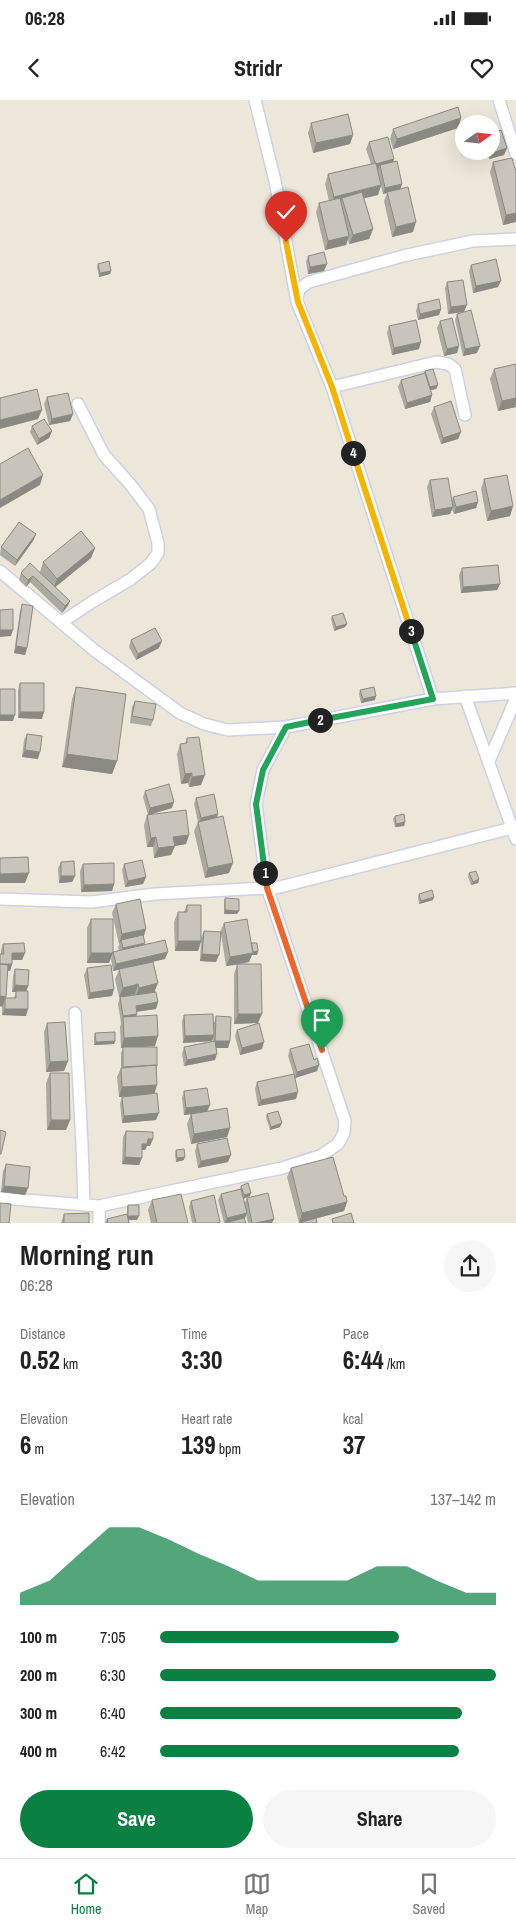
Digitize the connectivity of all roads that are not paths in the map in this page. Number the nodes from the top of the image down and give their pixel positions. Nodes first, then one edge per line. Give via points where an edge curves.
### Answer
1 (255, 100) edge
2 (499, 100) edge
3 (516, 154) edge
4 (516, 240) edge
5 (298, 302) junction
6 (332, 387) junction
7 (78, 404) dead end
8 (465, 415) dead end
9 (0, 570) edge
10 (62, 622) junction
11 (516, 693) edge
12 (465, 696) junction
13 (516, 698) edge
14 (433, 699) junction
15 (286, 727) junction
16 (489, 760) junction
17 (514, 827) edge
18 (516, 839) edge
19 (268, 889) junction
20 (0, 899) edge
21 (75, 1014) dead end
22 (0, 1198) edge
23 (84, 1204) junction
24 (99, 1206) junction
25 (99, 1223) edge

1 - 5 street via 275,181
2 - 3 street
4 - 5 street via 473,241 403,256 310,282 299,289
5 - 6 street
6 - 8 street via 436,362 448,364 455,369
6 - 14 street
7 - 10 street via 104,455 149,509 158,552 131,579
9 - 10 street
10 - 15 street via 94,650 180,713 228,730
11 - 12 street
12 - 14 street
12 - 16 street
13 - 16 street
14 - 15 street
15 - 19 street via 263,770 256,804
16 - 17 street
17 - 18 street
17 - 19 street
19 - 20 street via 155,894 91,902
19 - 24 street via 345,1121 344,1134 338,1144 320,1156 291,1165
21 - 23 street
22 - 23 street
23 - 24 street
24 - 25 street

